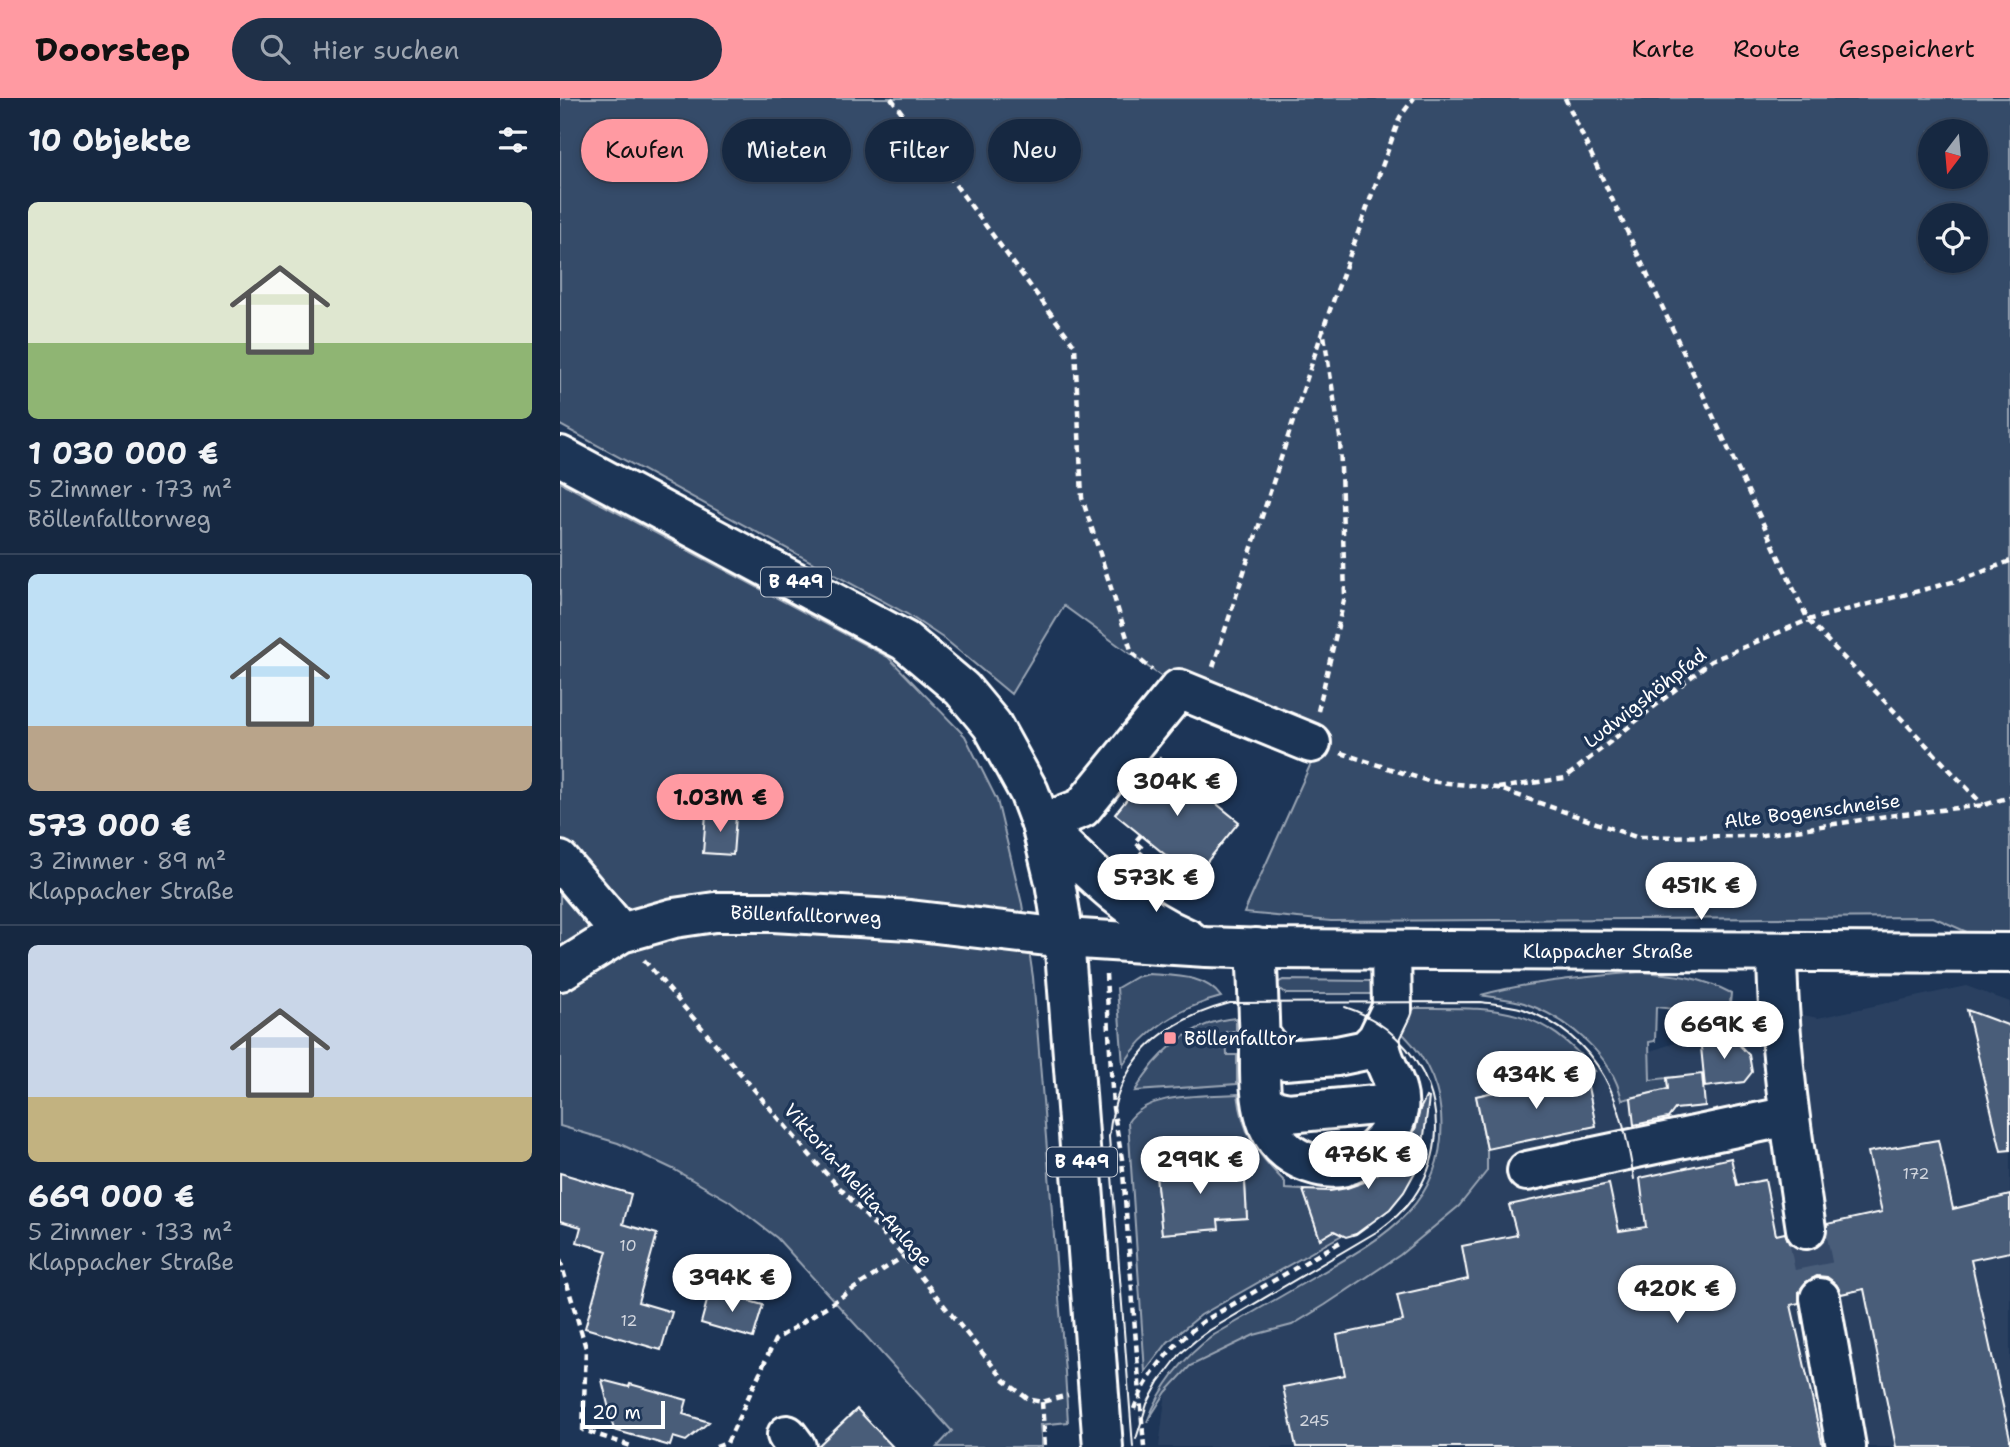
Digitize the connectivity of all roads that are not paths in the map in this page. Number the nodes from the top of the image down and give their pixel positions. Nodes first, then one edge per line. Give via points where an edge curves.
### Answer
1 (560, 456) edge
2 (1311, 743) road end
3 (1041, 824) junction
4 (560, 861) edge
5 (621, 933) junction
6 (1064, 937) junction
7 (1206, 947) junction
8 (1256, 948) junction
9 (1391, 950) junction
10 (1777, 952) junction
11 (2010, 953) edge
12 (560, 971) edge
13 (1388, 1077) junction
14 (1264, 1085) junction
15 (1789, 1116) junction
16 (1527, 1171) dead end
17 (1806, 1229) tunnel mouth
18 (1820, 1298) tunnel mouth
19 (1103, 1447) edge
20 (1846, 1447) edge

1 - 3 main road, B 449 via 905,641 962,689 992,725
2 - 3 main road via 1191,693 1082,808
3 - 6 main road, B 449
3 - 7 main road, Klappacher Straße via 1144,917
4 - 5 main road
5 - 6 main road, Böllenfalltorweg via 715,912 772,912 910,920
5 - 12 main road, Böllenfalltorweg
6 - 7 main road, Klappacher Straße
6 - 19 main road, B 449
7 - 8 main road, Klappacher Straße
8 - 9 main road, Klappacher Straße
8 - 14 main road
9 - 10 main road, Klappacher Straße
9 - 13 main road
10 - 11 main road, Klappacher Straße
10 - 15 main road
13 - 14 main road via 1374,1044 1337,1056 1278,1057
13 - 14 main road via 1391,1099 1376,1105 1288,1113 1275,1111
13 - 14 main road via 1389,1134 1365,1158 1337,1169 1297,1159 1284,1149
15 - 16 main road
15 - 17 main road
18 - 20 main road

